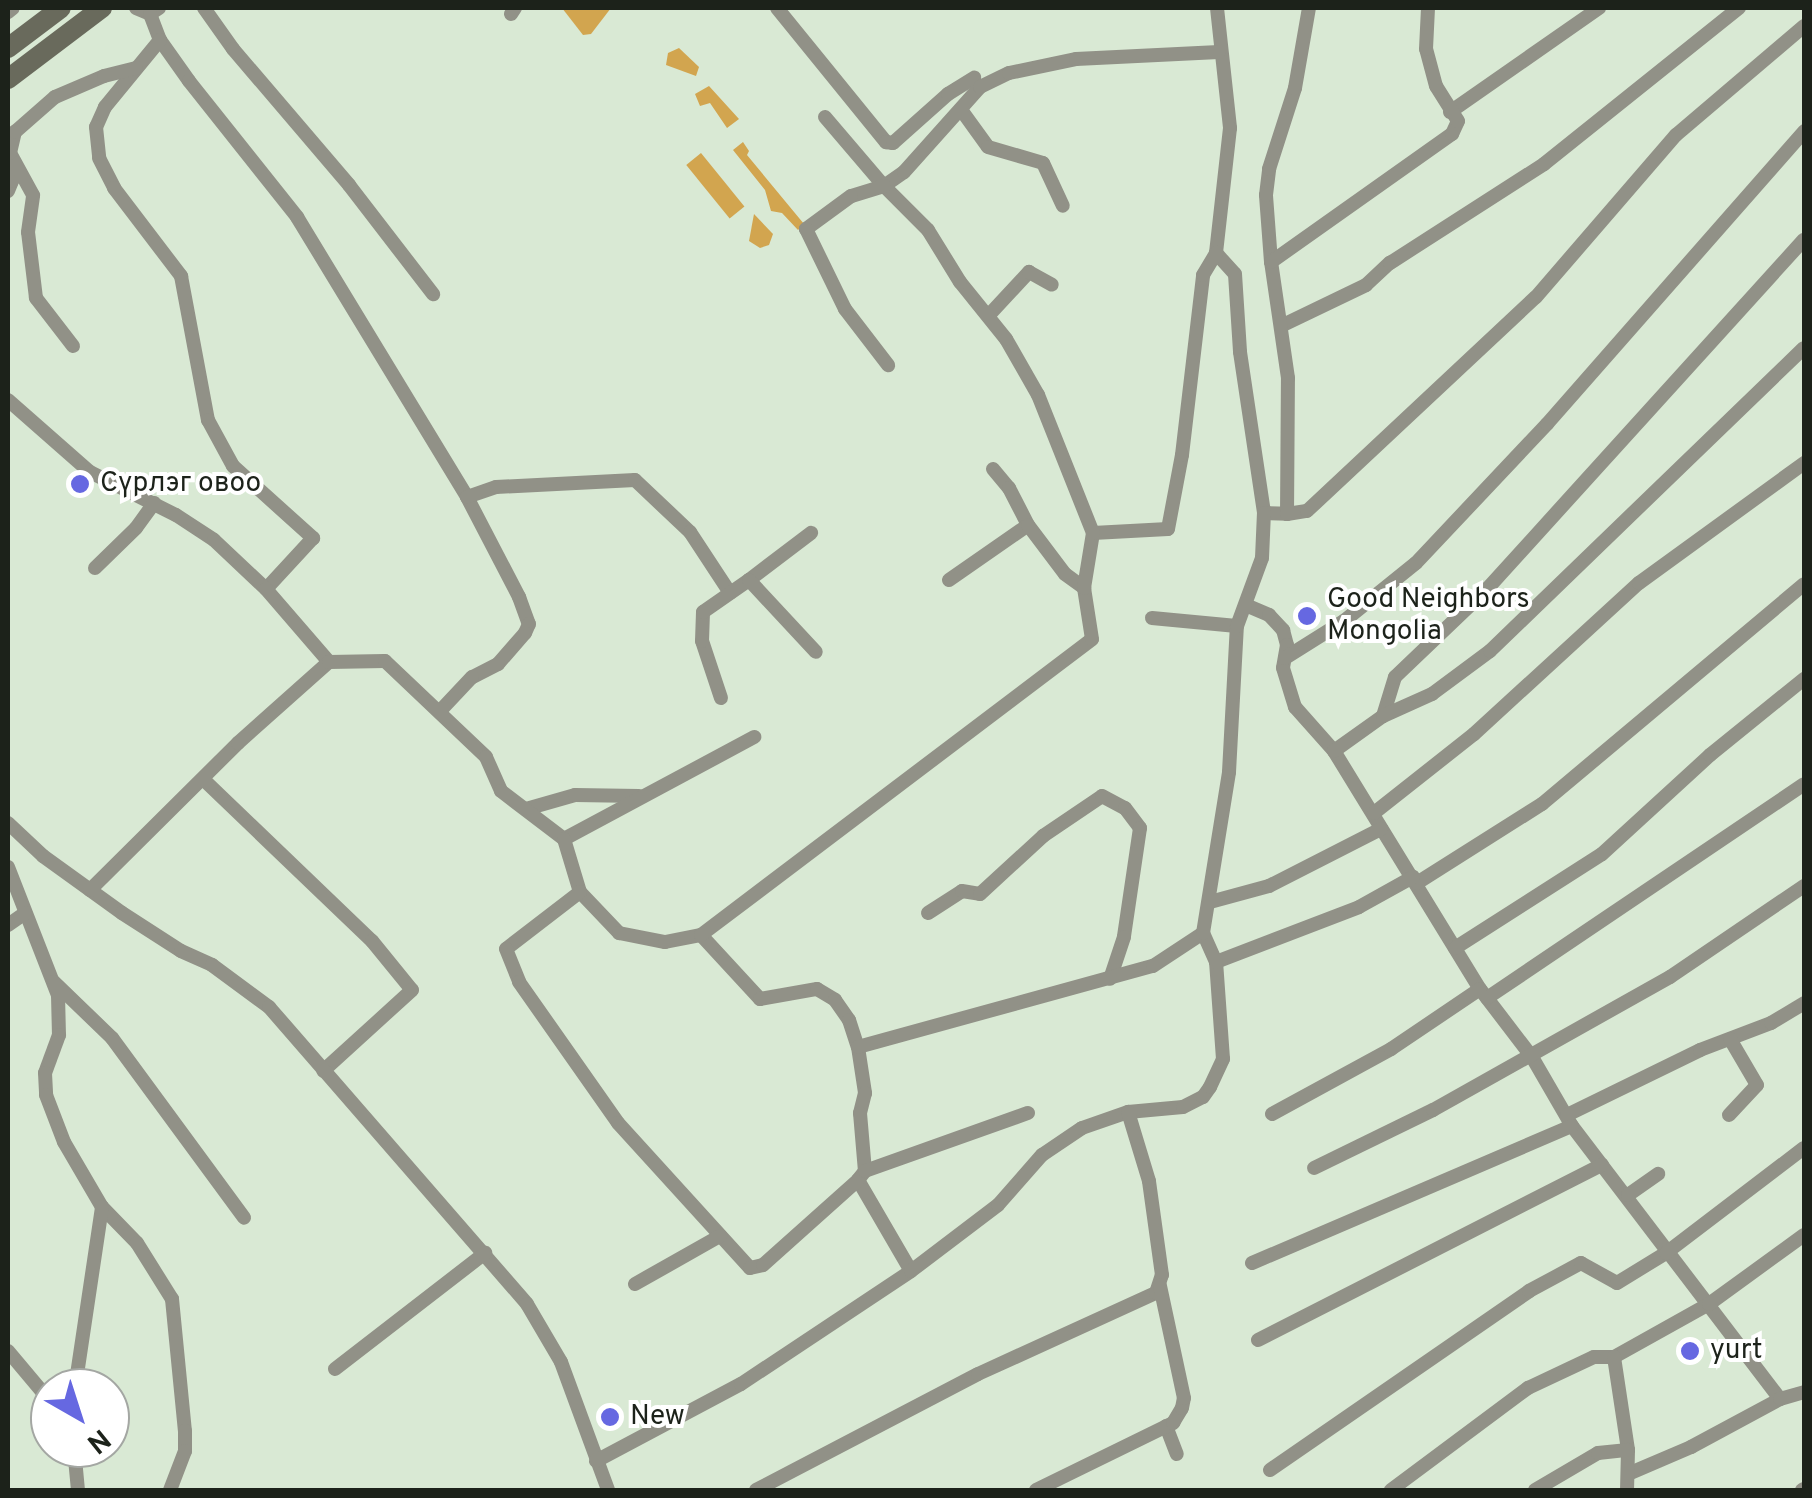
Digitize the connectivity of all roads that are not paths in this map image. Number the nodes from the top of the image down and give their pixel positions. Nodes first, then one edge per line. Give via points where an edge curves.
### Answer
1 (60, 8) edge
2 (102, 8) edge
3 (204, 8) edge
4 (777, 8) edge
5 (1217, 8) edge
6 (1309, 8) edge
7 (1599, 8) edge
8 (1739, 8) edge
9 (148, 10) edge
10 (1432, 10) edge
11 (1804, 26) edge
12 (160, 40) junction
13 (8, 48) edge
14 (1220, 52) junction
15 (137, 68) junction
16 (974, 78) dead end
17 (8, 79) edge
18 (962, 111) junction
19 (1450, 112) junction
20 (825, 117) dead end
21 (1804, 131) edge
22 (10, 153) edge
23 (884, 186) junction
24 (8, 191) edge
25 (1063, 206) dead end
26 (1804, 240) edge
27 (1216, 253) junction
28 (1271, 262) junction
29 (1052, 285) dead end
30 (433, 294) dead end
31 (989, 315) junction
32 (1282, 325) junction
33 (73, 346) dead end
34 (1804, 348) edge
35 (888, 365) dead end
36 (8, 400) edge
37 (1804, 463) edge
38 (993, 468) dead end
39 (467, 497) junction
40 (154, 503) junction
41 (1264, 513) junction
42 (1287, 514) junction
43 (1028, 526) junction
44 (810, 533) dead end
45 (1093, 533) junction
46 (95, 568) dead end
47 (749, 580) junction
48 (949, 580) dead end
49 (1804, 584) edge
50 (1084, 588) junction
51 (266, 589) junction
52 (730, 593) junction
53 (1248, 606) junction
54 (1152, 618) dead end
55 (1237, 626) junction
56 (816, 652) dead end
57 (1285, 658) junction
58 (329, 662) junction
59 (1804, 680) edge
60 (721, 698) dead end
61 (441, 710) junction
62 (1383, 716) junction
63 (754, 736) dead end
64 (1334, 751) junction
65 (204, 780) junction
66 (1804, 784) edge
67 (643, 796) junction
68 (526, 810) junction
69 (1374, 813) junction
70 (8, 823) edge
71 (1381, 828) junction
72 (564, 838) junction
73 (8, 867) edge
74 (1415, 880) junction
75 (1804, 886) edge
76 (90, 890) junction
77 (580, 892) junction
78 (1210, 902) junction
79 (25, 913) junction
80 (928, 913) dead end
81 (8, 924) edge
82 (1203, 933) junction
83 (701, 935) junction
84 (1455, 948) junction
85 (1216, 962) junction
86 (1110, 979) junction
87 (53, 982) junction
88 (1484, 994) junction
89 (1804, 1003) edge
90 (1730, 1039) junction
91 (858, 1046) junction
92 (1532, 1057) junction
93 (323, 1070) junction
94 (1128, 1112) junction
95 (1028, 1113) dead end
96 (1272, 1114) dead end
97 (1729, 1115) dead end
98 (1569, 1120) junction
99 (1804, 1148) edge
100 (1602, 1164) junction
101 (1314, 1168) dead end
102 (1658, 1174) dead end
103 (862, 1176) junction
104 (1628, 1196) junction
105 (102, 1206) junction
106 (244, 1218) dead end
107 (1804, 1235) edge
108 (720, 1236) junction
109 (1666, 1253) junction
110 (484, 1254) junction
111 (1252, 1263) dead end
112 (911, 1271) junction
113 (635, 1284) dead end
114 (1160, 1286) junction
115 (1708, 1304) junction
116 (1258, 1340) dead end
117 (8, 1352) edge
118 (1614, 1357) junction
119 (78, 1368) edge
120 (335, 1369) dead end
121 (30, 1377) edge
122 (1804, 1392) edge
123 (1780, 1399) junction
124 (1166, 1426) junction
125 (1628, 1450) junction
126 (1177, 1454) dead end
127 (596, 1461) junction
128 (1270, 1470) dead end
129 (1628, 1474) junction
130 (170, 1490) edge
131 (608, 1490) edge
132 (756, 1490) edge
133 (1036, 1490) edge
134 (1391, 1490) edge
135 (1535, 1490) edge
136 (1626, 1490) edge

1 - 13 main road
2 - 17 main road
3 - 30 street
4 - 16 street via 886,142
5 - 14 street
6 - 28 street via 1295,88 1269,169
7 - 19 street
8 - 32 street via 1544,164 1366,285
9 - 12 street
10 - 19 street via 1426,49
11 - 42 street via 1676,135 1536,297 1307,510
12 - 15 street
12 - 39 street via 297,218
14 - 18 street via 1035,66 980,87
14 - 27 street via 1230,128
15 - 22 street via 54,98 15,132
15 - 51 street via 96,127 99,158 181,276 208,420 233,466 314,538
18 - 23 street
18 - 25 street via 988,147 1043,163
19 - 28 street via 1458,121 1448,138
20 - 23 street
21 - 57 street via 1416,563
22 - 24 street
22 - 33 street via 33,195 28,232 36,298
23 - 31 street via 928,230
23 - 35 street via 851,196 806,229 845,308
26 - 62 street via 1488,588 1395,677
27 - 41 street via 1235,274
27 - 45 street via 1203,275 1168,529
28 - 32 street
29 - 31 street via 1029,272
31 - 45 street via 1038,394
32 - 42 street
34 - 62 street via 1490,651 1432,694
36 - 40 street via 90,472
37 - 69 street via 1639,583 1474,734
38 - 43 street
39 - 52 street via 496,487 635,480 690,532
39 - 61 street via 530,624 498,664 472,677
40 - 46 street
40 - 51 street via 214,540
41 - 42 street
41 - 53 street via 1262,558
43 - 48 street
43 - 50 street via 1064,574
44 - 47 street
45 - 50 street
47 - 52 street
47 - 56 street
49 - 74 street via 1542,804
50 - 83 street via 1092,639
51 - 58 street
52 - 60 street via 704,612 702,641
53 - 55 street
53 - 57 street via 1277,621
54 - 55 street
55 - 78 street via 1229,772
57 - 64 street via 1295,707
58 - 61 street via 385,661
58 - 65 street
59 - 84 street via 1710,754 1602,854
61 - 68 street via 486,757 501,791
62 - 64 street
63 - 67 street
64 - 69 street
65 - 76 street
65 - 93 street via 372,942 412,990
66 - 88 street
67 - 68 street via 575,795
67 - 72 street
68 - 72 street
69 - 71 street
70 - 76 street
71 - 74 street
71 - 78 street via 1268,886
72 - 77 street
73 - 79 street
74 - 84 street
74 - 85 street
75 - 92 street via 1670,978
76 - 93 street via 241,984
77 - 83 street via 619,933 665,942
77 - 108 street via 506,949 519,982 618,1123
78 - 82 street
79 - 81 street
79 - 87 street
80 - 86 street via 962,891 980,894 1042,836 1102,796 1125,808 1140,828 1124,936
82 - 85 street
82 - 86 street via 1153,966
83 - 91 street via 760,999 817,989 835,1000
84 - 88 street
85 - 94 street via 1223,1059 1217,1076 1203,1097 1183,1107
86 - 91 street
87 - 105 street via 60,1017 44,1073 46,1095 64,1142
87 - 106 street via 112,1038
88 - 92 street
88 - 96 street
89 - 90 street
90 - 97 street via 1757,1086
90 - 98 street
91 - 103 street via 865,1093
92 - 98 street
92 - 101 street
93 - 110 street
94 - 112 street via 1082,1128 1042,1155 998,1205
94 - 114 street via 1149,1181
95 - 103 street
98 - 100 street
98 - 111 street
99 - 109 street
100 - 104 street
100 - 116 street
102 - 104 street
103 - 108 street via 759,1268 750,1268
103 - 112 street
104 - 109 street
105 - 119 street
105 - 130 street via 137,1243 172,1299 186,1431
107 - 115 street
108 - 113 street
109 - 115 street
109 - 128 street via 1617,1283 1588,1264 1577,1265 1529,1291
110 - 120 street
110 - 127 street via 527,1304 561,1362
112 - 127 street via 741,1384
114 - 124 street via 1184,1398
114 - 132 street via 1156,1294 880,1422
115 - 118 street
115 - 123 street
117 - 121 street
118 - 125 street
118 - 134 street via 1594,1357 1528,1388
122 - 123 street
123 - 129 street
124 - 126 street
124 - 133 street
125 - 129 street
125 - 135 street via 1598,1453
127 - 131 street
129 - 136 street

